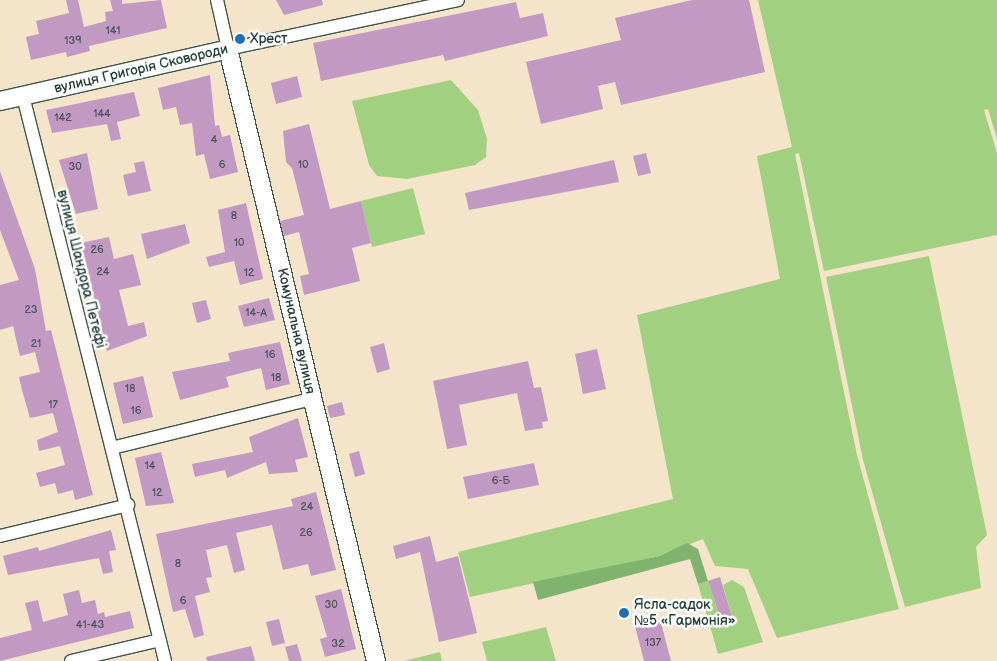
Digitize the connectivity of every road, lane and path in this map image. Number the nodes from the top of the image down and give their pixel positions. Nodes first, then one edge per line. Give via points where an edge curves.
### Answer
1 (217, 0) edge
2 (458, 0) edge
3 (228, 49) junction
4 (23, 96) junction
5 (0, 102) edge
6 (312, 399) junction
7 (112, 448) junction
8 (128, 505) junction
9 (0, 536) edge
10 (160, 640) junction
11 (71, 661) edge
12 (165, 661) edge
13 (376, 661) edge

1 - 3 street, Комунальна вулиця
2 - 3 street, вулиця Григорія Сковороди
3 - 4 main road, вулиця Григорія Сковороди
3 - 6 main road, Комунальна вулиця
4 - 5 main road, вулиця Григорія Сковороди
4 - 7 street, вулиця Шандора Петефі
6 - 7 street
6 - 13 main road, Комунальна вулиця
7 - 8 street, вулиця Шандора Петефі
8 - 9 street
8 - 10 street, вулиця Шандора Петефі
10 - 11 street
10 - 12 street, вулиця Шандора Петефі

